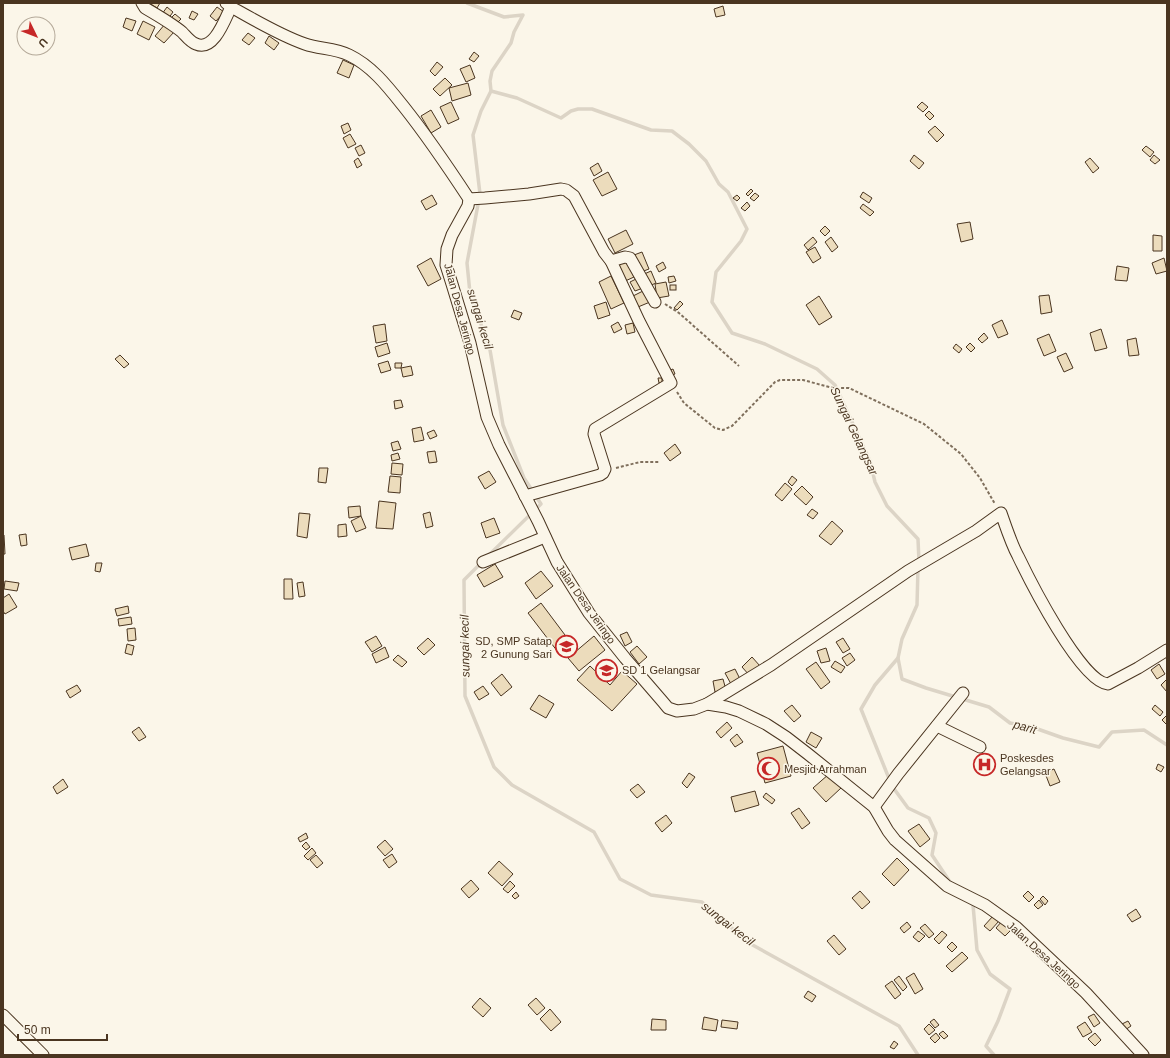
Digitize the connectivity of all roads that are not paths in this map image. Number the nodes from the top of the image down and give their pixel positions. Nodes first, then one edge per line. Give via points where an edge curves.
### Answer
1 (142, 3) edge
2 (228, 5) edge
3 (469, 198) junction
4 (611, 261) junction
5 (654, 302) road end
6 (531, 496) junction
7 (545, 537) junction
8 (483, 562) dead end
9 (1167, 650) edge
10 (963, 693) dead end
11 (707, 704) junction
12 (937, 726) junction
13 (980, 747) dead end
14 (874, 807) junction
15 (3, 1015) edge
16 (43, 1055) edge
17 (1143, 1055) edge

1 - 2 street via 145,8 193,43 201,45 209,43 217,35
2 - 3 street via 287,37 307,45 348,54 365,65 391,90 418,124
3 - 4 street via 498,197 561,188 566,190 574,196
3 - 6 street, Jalan Desa Jeringo via 468,206 447,249 446,266 470,343 487,417 499,445
4 - 5 street via 630,258
4 - 6 street via 671,383 595,429 594,434 605,469 603,473
6 - 7 street, Jalan Desa Jeringo
7 - 8 street
7 - 11 street, Jalan Desa Jeringo via 557,562 589,613 668,708 684,711
9 - 11 street via 1108,684 1094,677 1059,632 1017,555 1001,513 976,531 908,571 771,665
10 - 12 street
11 - 14 street, Jalan Desa Jeringo via 739,711 766,724
12 - 13 street
12 - 14 street
14 - 17 street, Jalan Desa Jeringo via 895,840 947,886 985,905 1016,927 1086,993
15 - 16 street

